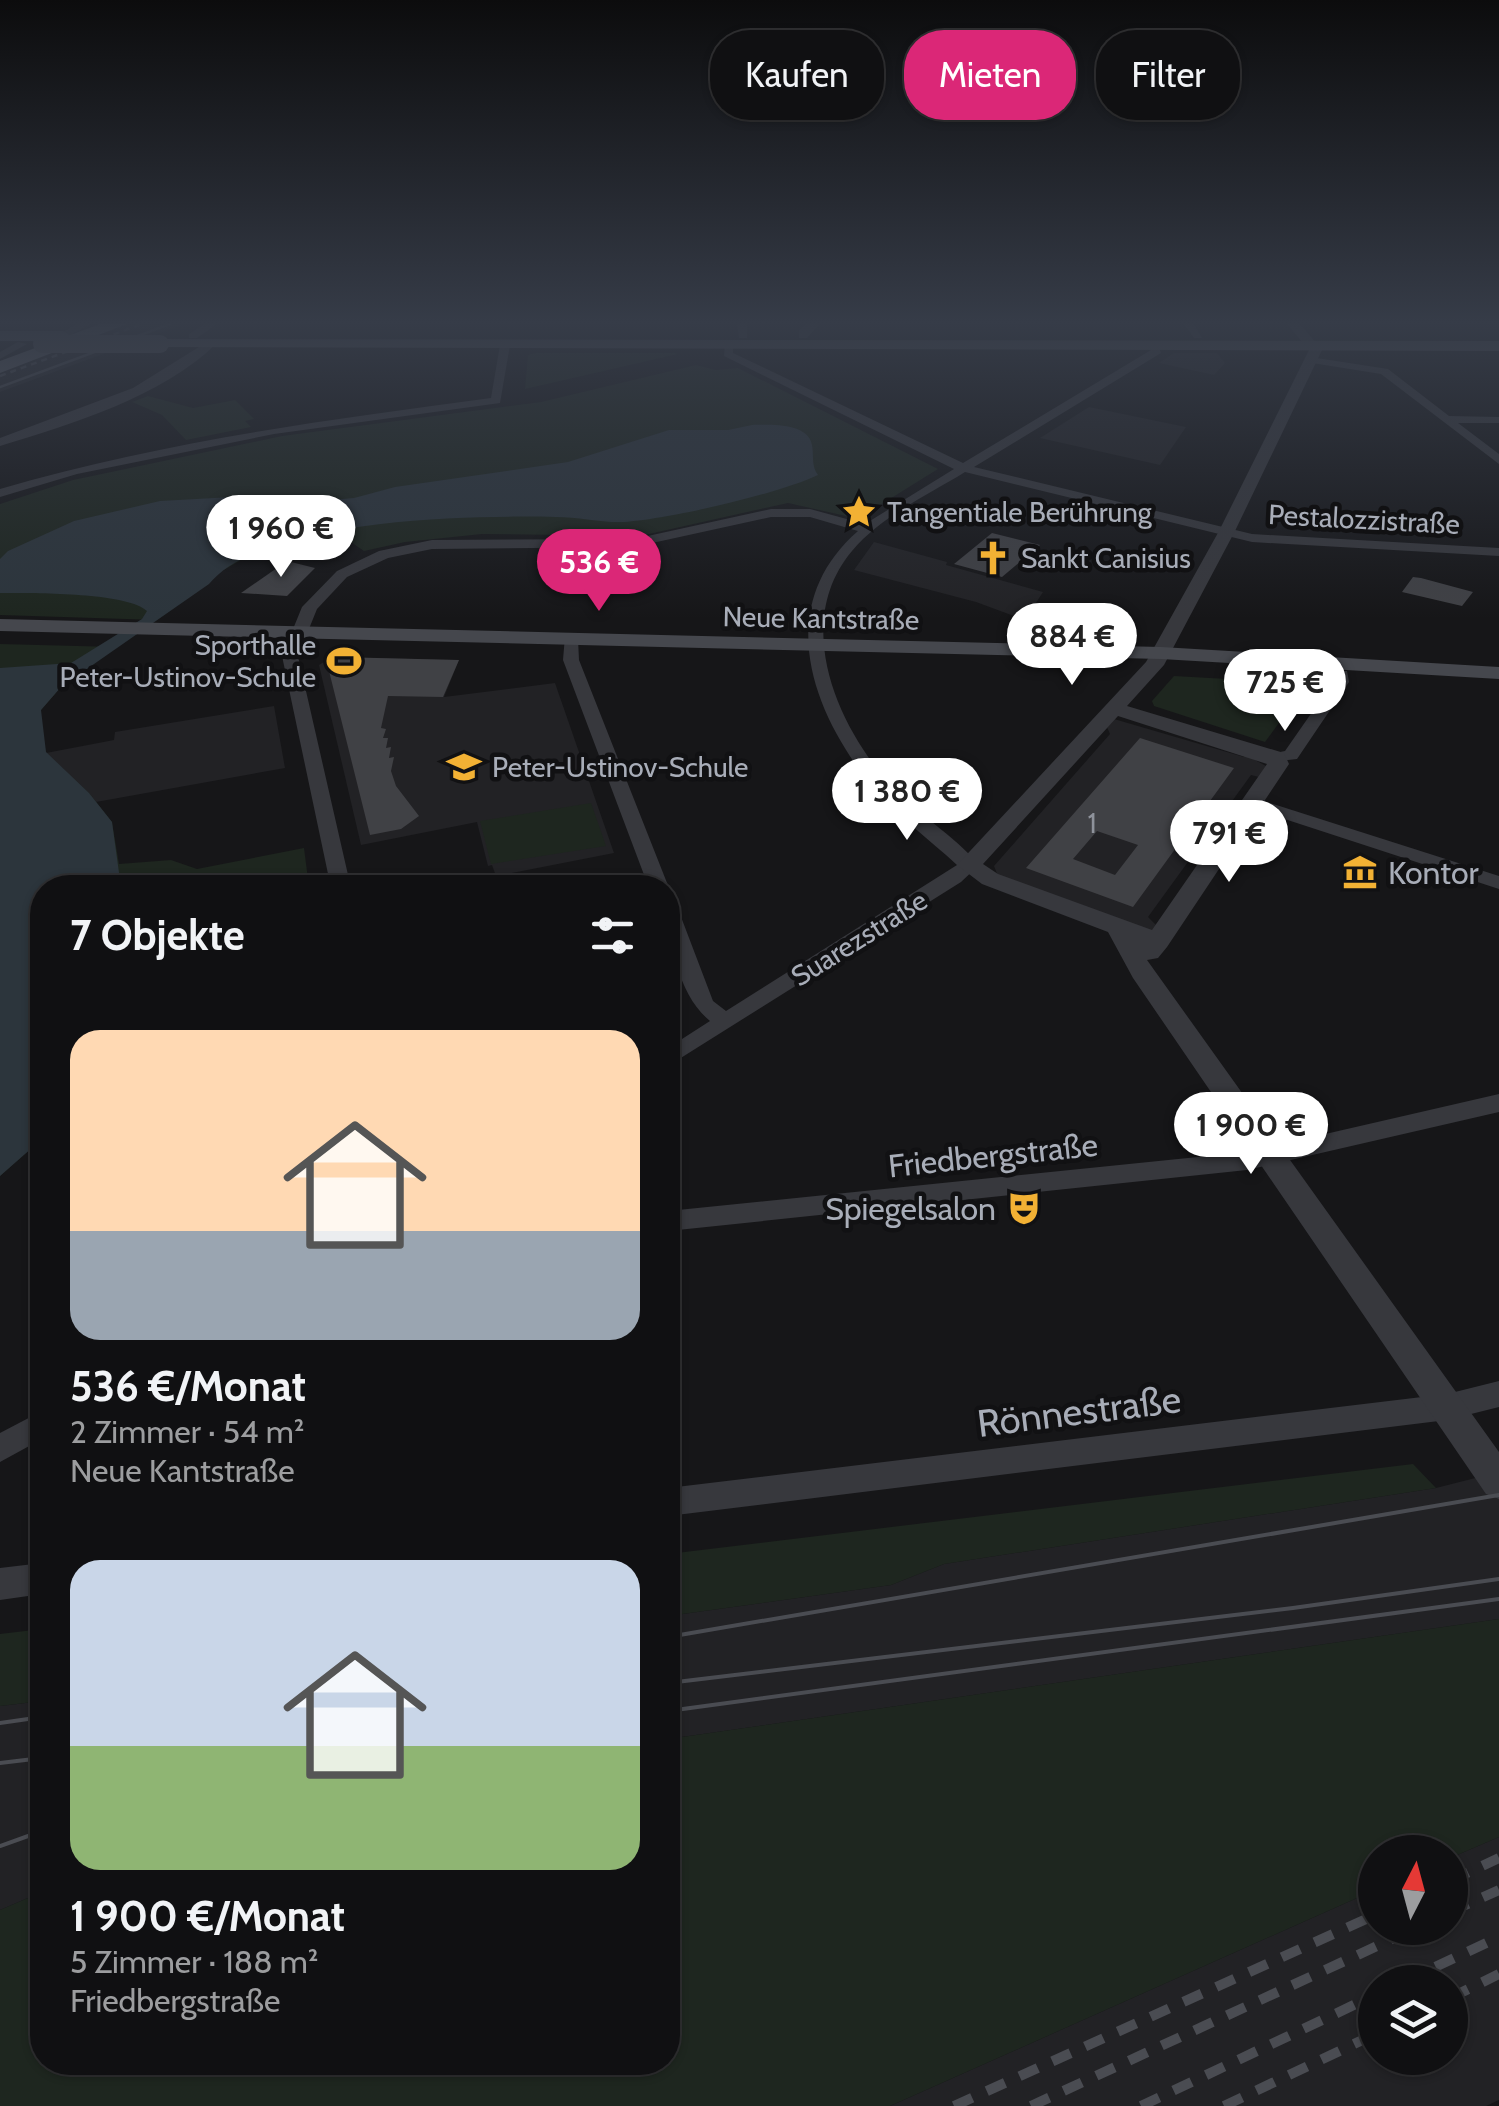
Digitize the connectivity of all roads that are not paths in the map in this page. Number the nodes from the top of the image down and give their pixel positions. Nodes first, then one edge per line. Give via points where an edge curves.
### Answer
1 (54, 422) edge
2 (334, 422) edge
3 (881, 422) edge
4 (1039, 422) edge
5 (1272, 422) edge
6 (1449, 422) edge
7 (0, 442) edge
8 (1499, 460) edge
9 (963, 468) junction
10 (0, 494) edge
11 (866, 529) junction
12 (1227, 532) junction
13 (1499, 552) edge
14 (0, 625) edge
15 (91, 632) junction
16 (0, 634) edge
17 (294, 637) junction
18 (570, 644) junction
19 (813, 651) junction
20 (1158, 659) junction
21 (1499, 673) edge
22 (1341, 674) junction
23 (1499, 683) edge
24 (1114, 708) junction
25 (1277, 761) junction
26 (1254, 803) junction
27 (970, 865) junction
28 (338, 875) edge
29 (654, 875) edge
30 (1499, 883) edge
31 (1120, 929) junction
32 (680, 941) edge
33 (1158, 941) junction
34 (1142, 972) junction
35 (725, 1022) junction
36 (680, 1050) edge
37 (1499, 1103) edge
38 (1271, 1154) junction
39 (680, 1220) edge
40 (1499, 1394) edge
41 (1447, 1407) junction
42 (30, 1431) edge
43 (0, 1449) edge
44 (1499, 1482) edge
45 (680, 1501) edge
46 (30, 1580) edge
47 (0, 1584) edge

1 - 7 street
2 - 10 street via 75,471
3 - 9 street, Pestalozzistraße
4 - 9 street
5 - 12 street, Suarezstraße
6 - 8 street
9 - 11 street
9 - 12 street, Pestalozzistraße
11 - 17 street via 792,511 640,543 498,539 414,548 336,576
11 - 19 street via 846,546 822,586
12 - 13 street, Pestalozzistraße
12 - 20 street, Suarezstraße
14 - 15 main road, Neue Kantstraße
15 - 16 main road, Neue Kantstraße
15 - 17 main road, Neue Kantstraße
17 - 18 main road, Neue Kantstraße
17 - 28 street via 290,656
18 - 19 main road, Neue Kantstraße
18 - 29 street via 570,660
19 - 20 main road, Neue Kantstraße
19 - 27 street via 838,718 870,772
20 - 21 main road
20 - 22 main road
20 - 24 street, Suarezstraße
22 - 23 main road
22 - 25 street via 1291,755
24 - 25 street
24 - 27 street, Suarezstraße
25 - 26 street
26 - 30 street
26 - 33 street
27 - 31 street via 990,880
27 - 35 street, Suarezstraße
31 - 33 street
31 - 34 street
32 - 35 street via 704,1004
33 - 34 street
34 - 38 street
35 - 36 street, Suarezstraße
37 - 38 street, Friedbergstraße
38 - 39 street, Friedbergstraße
38 - 41 street
40 - 41 street, Rönnestraße
41 - 44 street
41 - 45 street, Rönnestraße
42 - 43 street
46 - 47 street

